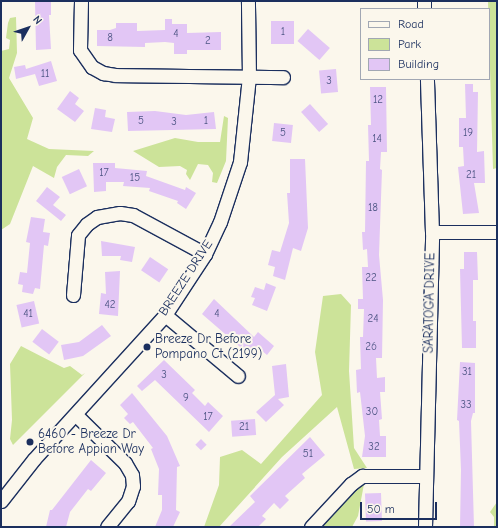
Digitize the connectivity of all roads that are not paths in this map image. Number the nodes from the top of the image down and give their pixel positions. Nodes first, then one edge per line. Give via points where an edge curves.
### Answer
1 (81, 1) edge
2 (248, 1) edge
3 (249, 77) junction
4 (283, 77) dead end
5 (427, 80) edge
6 (432, 232) junction
7 (497, 232) edge
8 (205, 254) junction
9 (73, 295) dead end
10 (165, 314) junction
11 (238, 376) dead end
12 (76, 415) junction
13 (426, 476) junction
14 (1, 501) edge
15 (107, 527) edge
16 (311, 527) edge
17 (425, 527) edge

1 - 3 street via 80,50 92,67 103,72 115,75
2 - 3 street, BREEZE DRIVE
3 - 4 street
3 - 8 street, BREEZE DRIVE via 240,162 220,222
5 - 6 street, SARATOGA DRIVE
6 - 7 street
6 - 13 street, SARATOGA DRIVE
8 - 9 street via 134,215 97,217 78,235
8 - 10 street, BREEZE DRIVE
10 - 11 street
10 - 12 street, BREEZE DRIVE
12 - 14 street, BREEZE DRIVE via 34,459
12 - 15 street via 125,463 132,475 133,486 128,501
13 - 16 street via 362,476
13 - 17 street, SARATOGA DRIVE

